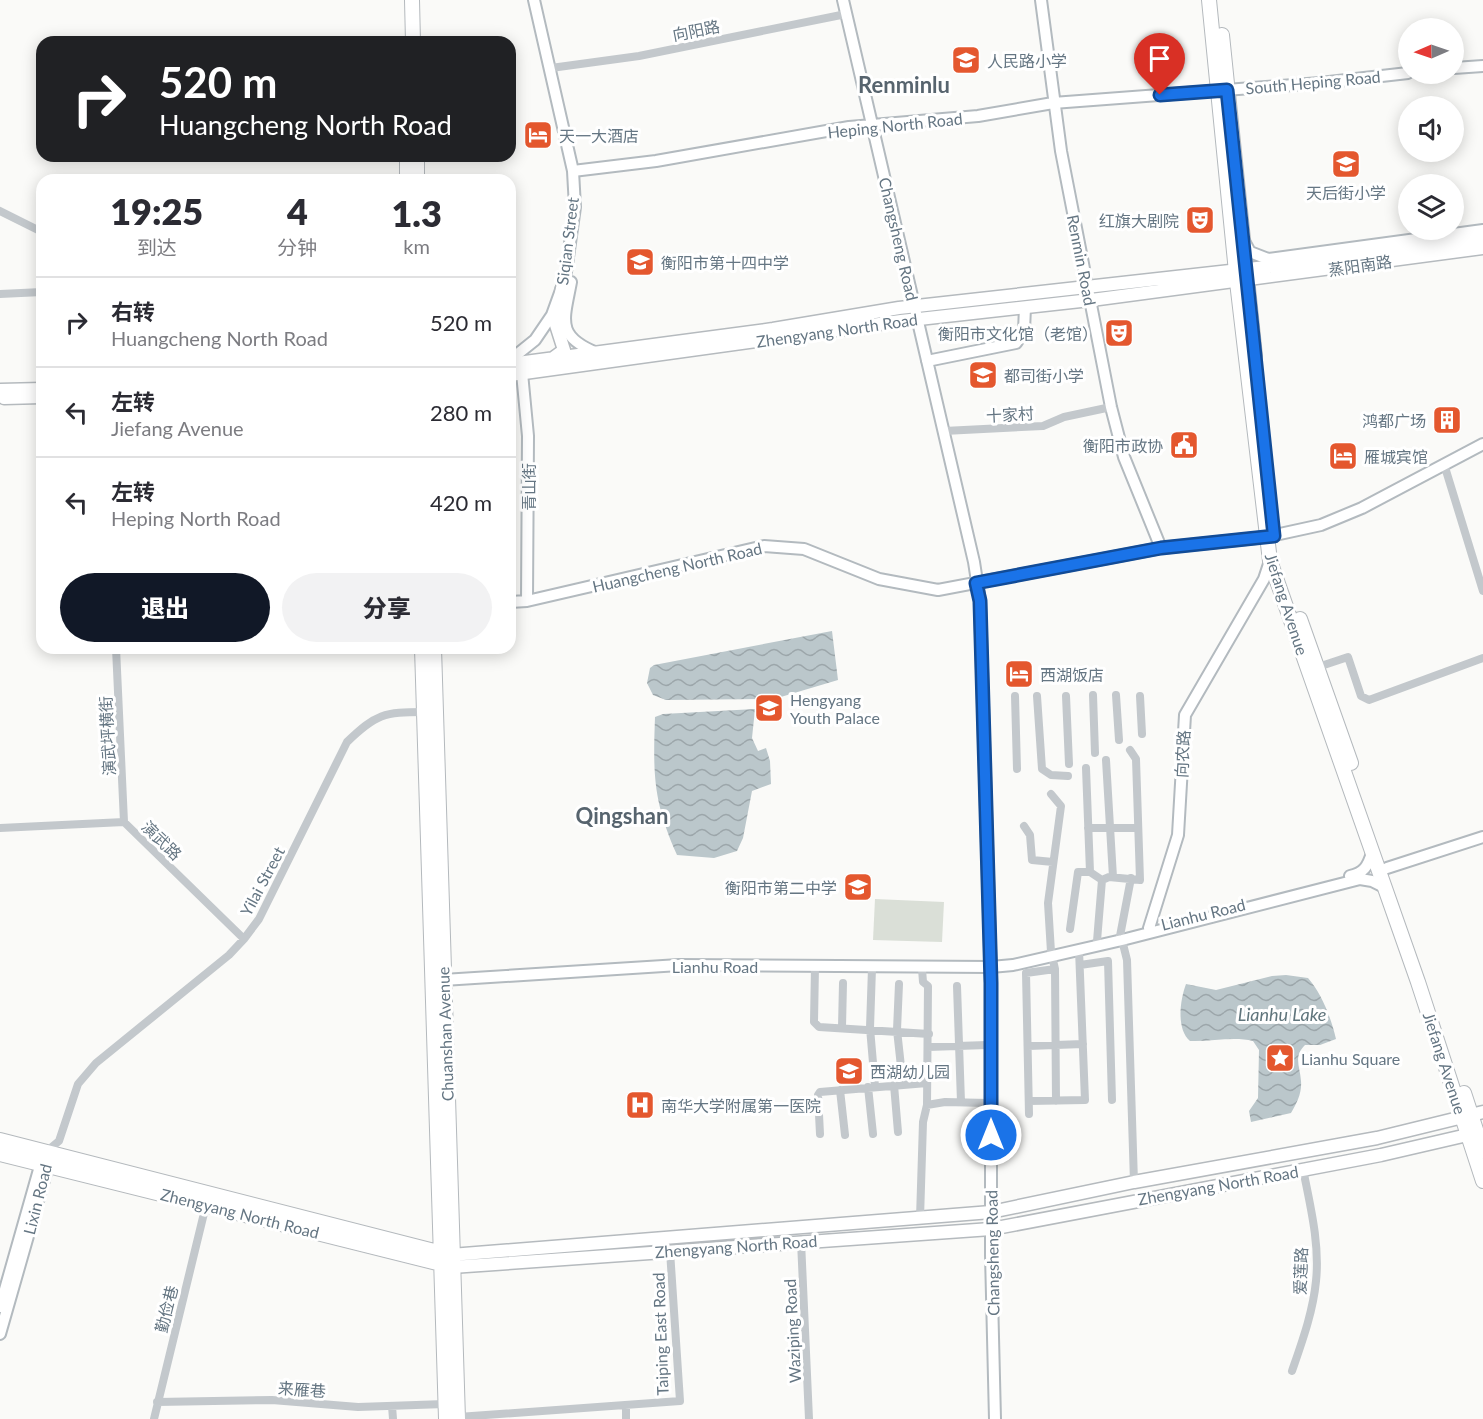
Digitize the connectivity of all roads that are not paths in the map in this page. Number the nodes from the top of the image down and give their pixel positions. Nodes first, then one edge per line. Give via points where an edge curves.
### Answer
1 (403, 0) edge
2 (412, 0) edge
3 (534, 0) edge
4 (539, 0) edge
5 (843, 0) edge
6 (1041, 0) edge
7 (1209, 0) edge
8 (1218, 0) edge
9 (846, 14) junction
10 (404, 36) edge
11 (413, 36) edge
12 (1483, 66) edge
13 (553, 67) junction
14 (1464, 68) edge
15 (1398, 74) edge
16 (1223, 90) junction
17 (1053, 104) junction
18 (872, 125) junction
19 (575, 171) junction
20 (0, 211) edge
21 (36, 229) edge
22 (1483, 230) edge
23 (1243, 239) junction
24 (1483, 239) edge
25 (1483, 248) edge
26 (1318, 252) junction
27 (1242, 275) junction
28 (1087, 286) junction
29 (562, 288) junction
30 (36, 292) edge
31 (0, 294) edge
32 (1089, 301) junction
33 (1025, 307) junction
34 (916, 312) junction
35 (598, 353) junction
36 (516, 357) edge
37 (552, 358) junction
38 (516, 361) edge
39 (927, 361) junction
40 (516, 374) edge
41 (36, 389) edge
42 (0, 390) edge
43 (36, 397) edge
44 (0, 398) edge
45 (1111, 407) junction
46 (944, 431) junction
47 (1483, 444) edge
48 (1443, 464) junction
49 (1270, 536) junction
50 (1161, 548) junction
51 (1270, 561) junction
52 (976, 583) junction
53 (1483, 591) edge
54 (527, 601) junction
55 (516, 602) edge
56 (116, 654) edge
57 (422, 654) edge
58 (434, 654) edge
59 (1483, 658) edge
60 (1318, 667) junction
61 (1093, 695) dead end
62 (1116, 695) dead end
63 (1015, 696) dead end
64 (1037, 696) dead end
65 (1066, 696) dead end
66 (1140, 696) dead end
67 (424, 712) junction
68 (1142, 734) dead end
69 (1119, 740) dead end
70 (1130, 750) dead end
71 (1095, 753) dead end
72 (1106, 760) dead end
73 (1069, 764) dead end
74 (1086, 768) dead end
75 (1017, 769) dead end
76 (1068, 776) dead end
77 (1051, 794) dead end
78 (124, 822) junction
79 (1024, 825) dead end
80 (0, 828) edge
81 (1088, 828) junction
82 (1109, 828) junction
83 (1138, 828) junction
84 (1483, 837) edge
85 (1372, 853) junction
86 (1053, 862) junction
87 (1387, 868) junction
88 (1090, 872) junction
89 (1113, 877) junction
90 (1131, 878) junction
91 (1102, 880) junction
92 (1384, 887) junction
93 (1149, 928) junction
94 (1070, 929) dead end
95 (1121, 938) junction
96 (244, 939) junction
97 (1097, 941) junction
98 (1079, 950) junction
99 (1052, 954) junction
100 (1080, 965) junction
101 (989, 966) junction
102 (814, 967) junction
103 (872, 968) junction
104 (922, 969) junction
105 (1055, 969) junction
106 (443, 980) junction
107 (843, 983) dead end
108 (899, 984) dead end
109 (957, 986) dead end
110 (842, 1027) junction
111 (870, 1028) junction
112 (897, 1030) junction
113 (929, 1034) junction
114 (1083, 1044) junction
115 (987, 1045) junction
116 (1056, 1045) junction
117 (959, 1046) junction
118 (1028, 1046) junction
119 (928, 1047) junction
120 (927, 1083) junction
121 (894, 1085) junction
122 (903, 1085) junction
123 (872, 1086) junction
124 (840, 1090) junction
125 (1112, 1100) dead end
126 (1029, 1101) junction
127 (1056, 1101) junction
128 (961, 1102) junction
129 (987, 1103) junction
130 (927, 1105) junction
131 (1029, 1114) dead end
132 (1473, 1116) edge
133 (898, 1132) dead end
134 (1476, 1133) edge
135 (820, 1134) dead end
136 (873, 1134) dead end
137 (845, 1135) dead end
138 (0, 1140) edge
139 (47, 1151) junction
140 (1483, 1151) edge
141 (0, 1154) edge
142 (44, 1165) junction
143 (1303, 1169) junction
144 (1483, 1181) edge
145 (1134, 1182) junction
146 (206, 1205) junction
147 (989, 1212) junction
148 (920, 1218) junction
149 (989, 1229) junction
150 (801, 1241) junction
151 (670, 1251) junction
152 (446, 1259) junction
153 (0, 1305) edge
154 (0, 1334) edge
155 (1292, 1371) dead end
156 (157, 1402) junction
157 (446, 1404) junction
158 (392, 1406) junction
159 (626, 1406) junction
160 (454, 1418) edge
161 (154, 1419) edge
162 (393, 1419) edge
163 (626, 1419) edge
164 (809, 1419) edge
165 (990, 1419) edge
166 (995, 1419) edge

1 - 10 highway
2 - 11 highway
3 - 13 street, Siqian Street
4 - 13 street, Siqian Street
5 - 9 street, Changsheng Road
6 - 17 street, Renmin Road
7 - 16 highway, Jiefang Avenue
8 - 16 highway, Jiefang Avenue
9 - 13 street, 向阳路 via 639,56
9 - 18 street, Changsheng Road
12 - 14 street
13 - 19 street, Siqian Street
15 - 16 street, South Heping Road
16 - 17 street, Heping North Road
16 - 23 highway, Jiefang Avenue
16 - 27 highway, Jiefang Avenue
17 - 18 street, Heping North Road via 978,116
17 - 28 street, Renmin Road
18 - 19 street, Heping North Road
18 - 34 street, Changsheng Road
19 - 29 street, Siqian Street via 575,207
19 - 35 street, Siqian Street via 580,208 564,324 574,341
20 - 21 street
22 - 26 street
23 - 26 street via 1250,252 1268,259
23 - 27 highway, Jiefang Avenue
24 - 26 main road
25 - 27 main road, 蒸阳南路
26 - 27 main road
27 - 28 main road, Zhengyang North Road
27 - 32 main road, Zhengyang North Road
27 - 49 highway, Jiefang Avenue
28 - 32 street, Renmin Road
28 - 34 main road, Zhengyang North Road
29 - 36 street, Siqian Street via 546,326
29 - 37 main road via 556,325 564,350
30 - 31 street
32 - 33 main road, Zhengyang North Road
32 - 45 street, Renmin Road
33 - 34 main road, Zhengyang North Road
33 - 39 street via 1024,331 1016,343
34 - 35 main road, Zhengyang North Road via 820,319
34 - 39 street, Changsheng Road
34 - 40 main road, Zhengyang North Road
35 - 37 main road, Zhengyang North Road
37 - 38 main road, Zhengyang North Road
39 - 46 street, Changsheng Road
40 - 54 street, 青山街 via 528,436
41 - 42 main road
43 - 44 main road
45 - 46 street, 十家村 via 1064,417 1043,426
45 - 50 street, Renmin Road via 1124,457
46 - 52 street, Changsheng Road
47 - 48 street, Huangcheng North Road
48 - 49 street, Huangcheng North Road via 1342,517
48 - 53 street
49 - 50 street, Huangcheng North Road
49 - 51 highway, Jiefang Avenue
49 - 60 highway, Jiefang Avenue
50 - 52 street, Huangcheng North Road
51 - 85 highway, Jiefang Avenue
51 - 93 street, 向农路 via 1264,579 1185,715 1178,835
52 - 54 street, Huangcheng North Road via 938,590 917,588 879,579 804,549 764,546
52 - 101 street, Changsheng Road
54 - 55 street, Huangcheng North Road
56 - 78 street, 演武坪横街
57 - 67 highway, Chuanshan Avenue
58 - 106 highway, Chuanshan Avenue
59 - 60 street via 1369,700 1361,696 1348,657
60 - 87 highway, Jiefang Avenue
61 - 71 street
62 - 69 street
63 - 75 street
64 - 76 street via 1042,769 1051,775
65 - 73 street
66 - 68 street
67 - 96 street, Yilai Street via 390,712 367,723 348,742 259,919
67 - 152 highway, Chuanshan Avenue
70 - 83 street via 1136,759
72 - 82 street
74 - 81 street
77 - 86 street via 1061,806
78 - 80 street, 演武路
78 - 96 street, 演武路
79 - 86 street via 1030,835 1032,860
81 - 82 street
81 - 88 street
82 - 83 street
82 - 89 street
83 - 90 street via 1140,880
84 - 87 street
85 - 92 highway, Jiefang Avenue
85 - 93 street, Lianhu Road via 1369,866 1359,874
86 - 99 street via 1048,903
87 - 132 highway, Jiefang Avenue
88 - 91 street
88 - 94 street via 1078,872
89 - 90 street
89 - 91 street
90 - 95 street
91 - 97 street
92 - 95 street, Lianhu Road via 1360,879
92 - 132 highway, Jiefang Avenue
93 - 95 street, Lianhu Road
95 - 97 street, Lianhu Road
95 - 98 street, Lianhu Road
95 - 145 street via 1127,960
96 - 139 street, Yilai Street via 96,1063 78,1084 59,1141
97 - 99 street, Lianhu Road
98 - 99 street, Lianhu Road
98 - 100 street
99 - 101 street, Lianhu Road
99 - 105 street
100 - 114 street
100 - 125 street via 1108,961
101 - 104 street, Lianhu Road
101 - 115 street, Changsheng Road
101 - 147 street, Changsheng Road
102 - 103 street, Lianhu Road
102 - 106 street, Lianhu Road via 679,965
102 - 110 street via 814,1022 819,1027
103 - 104 street, Lianhu Road
103 - 111 street
104 - 113 street via 923,981 928,986
105 - 116 street
105 - 118 street via 1026,973
106 - 152 highway, Chuanshan Avenue
107 - 110 street
108 - 112 street
109 - 117 street
110 - 111 street
111 - 112 street
111 - 123 street
112 - 113 street
112 - 122 street
113 - 119 street
114 - 116 street
114 - 127 street via 1085,1100
115 - 117 street
115 - 129 street, Changsheng Road
116 - 118 street
116 - 127 street
117 - 119 street
117 - 128 street
118 - 126 street
119 - 120 street
120 - 122 street
120 - 130 street
121 - 122 street
121 - 123 street
121 - 133 street
123 - 124 street
123 - 136 street
124 - 135 street via 818,1095
124 - 137 street
126 - 127 street
126 - 131 street
128 - 129 street
128 - 130 street
129 - 147 street, Changsheng Road
130 - 148 street
132 - 134 highway, Jiefang Avenue
132 - 145 main road, Zhengyang North Road via 1377,1138
134 - 140 highway, Jiefang Avenue
134 - 143 main road, Zhengyang North Road
134 - 144 highway, Jiefang Avenue
138 - 139 highway, Zhengyang North Road
139 - 142 street, Lixin Road
139 - 152 highway, Zhengyang North Road
141 - 142 highway, Zhengyang North Road
142 - 146 highway, Zhengyang North Road
142 - 153 street, Lixin Road
142 - 154 street, Lixin Road
143 - 149 main road, Zhengyang North Road
143 - 155 street, 爱莲路 via 1317,1254 1316,1282
145 - 147 main road, Zhengyang North Road
146 - 152 highway, Zhengyang North Road
146 - 156 street, 勤俭巷
147 - 148 main road, Zhengyang North Road
147 - 149 street, Changsheng Road
148 - 152 main road, Zhengyang North Road
149 - 150 main road, Zhengyang North Road
149 - 165 street, Changsheng Road
149 - 166 street, Changsheng Road
150 - 151 main road, Zhengyang North Road
150 - 164 street, Waziping Road
151 - 152 main road, Zhengyang North Road
151 - 159 street, Taiping East Road via 680,1401
152 - 157 highway, Chuanshan Avenue
152 - 160 highway, Chuanshan Avenue
156 - 158 street, 来雁巷 via 272,1400
156 - 161 street, 勤俭巷
157 - 158 street, 来雁巷
157 - 160 highway, Chuanshan Avenue
158 - 162 street
159 - 160 street, Taiping East Road
159 - 163 street

